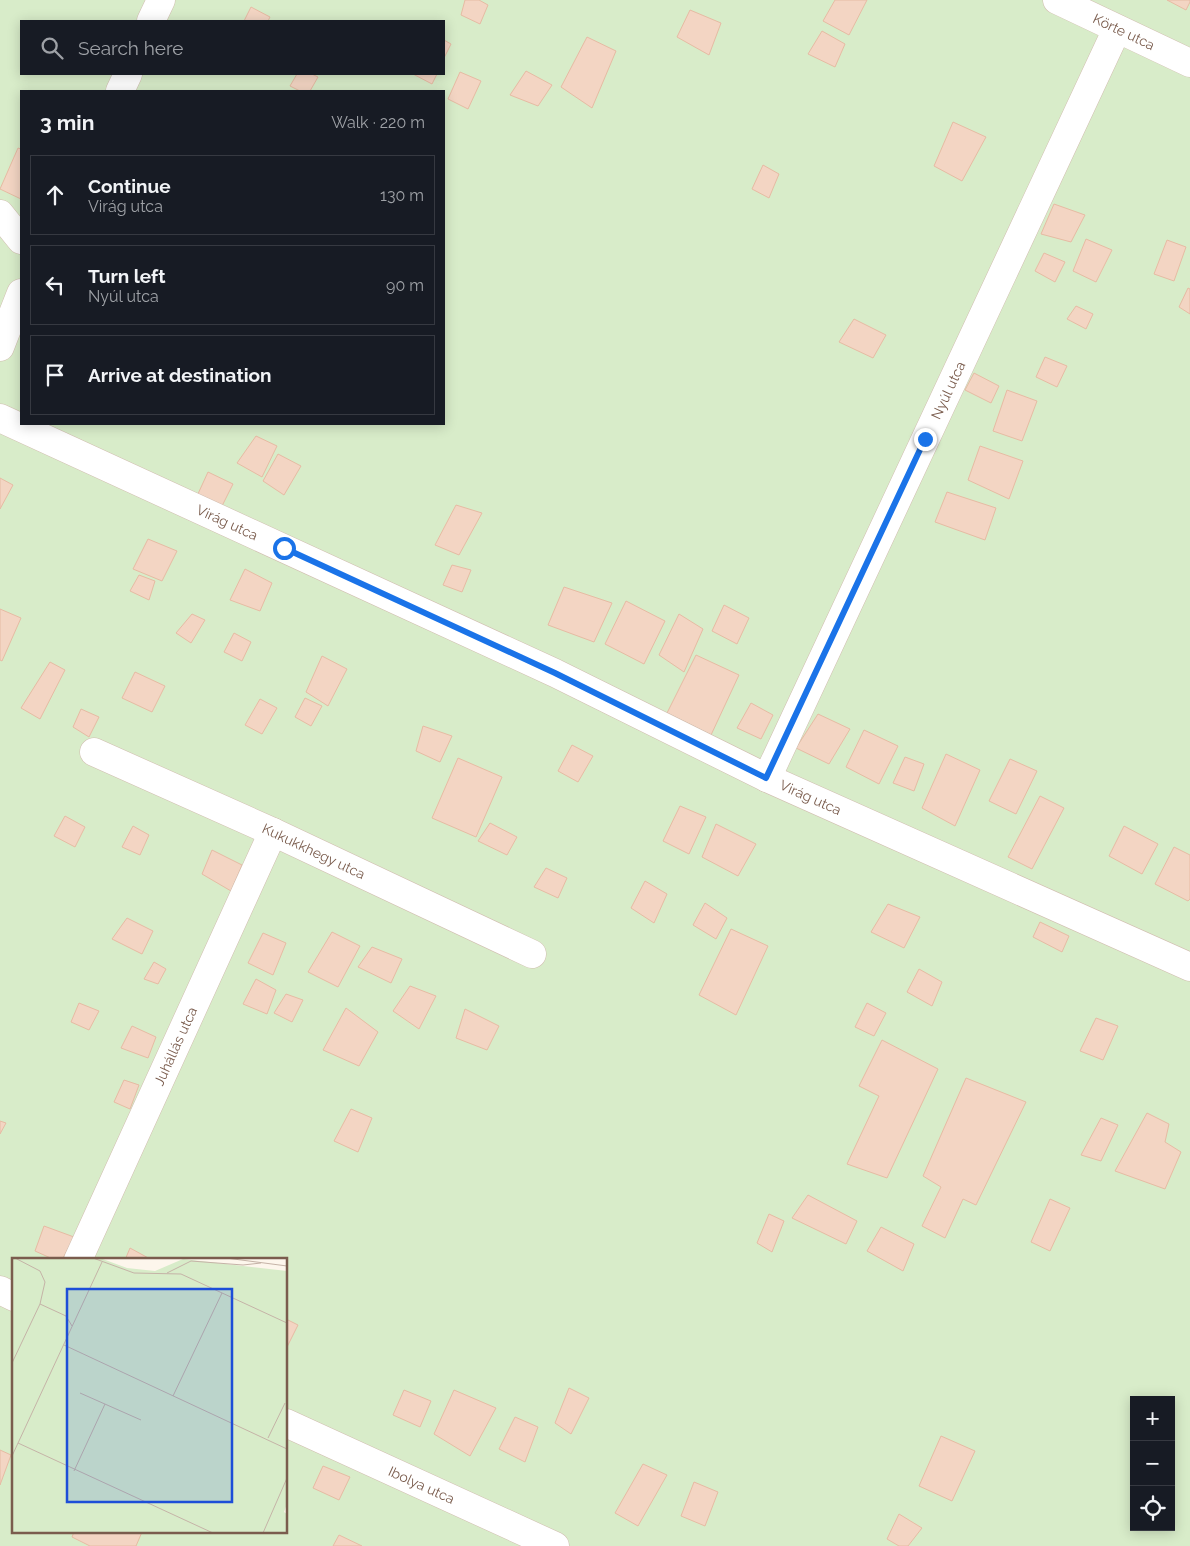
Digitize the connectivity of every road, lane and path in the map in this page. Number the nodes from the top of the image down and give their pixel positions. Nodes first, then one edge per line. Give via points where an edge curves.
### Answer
1 (161, 0) edge
2 (1057, 0) edge
3 (151, 20) edge
4 (1117, 29) junction
5 (1190, 63) edge
6 (128, 75) edge
7 (120, 90) edge
8 (0, 214) edge
9 (20, 239) edge
10 (20, 296) edge
11 (0, 347) edge
12 (0, 418) edge
13 (94, 752) dead end
14 (766, 778) junction
15 (273, 832) junction
16 (532, 954) dead end
17 (1190, 967) edge
18 (79, 1258) edge
19 (0, 1290) edge
20 (12, 1296) edge
21 (288, 1424) edge
22 (556, 1546) edge

1 - 3 street
2 - 4 street, Körte utca
4 - 5 street, Körte utca
4 - 14 street, Nyúl utca
6 - 7 street
8 - 9 street
10 - 11 street
12 - 14 street, Virág utca via 551,670
13 - 15 street, Kukukkhegy utca
14 - 17 street, Virág utca
15 - 16 street, Kukukkhegy utca
15 - 18 street, Juhállás utca
19 - 20 street
21 - 22 street, Ibolya utca

